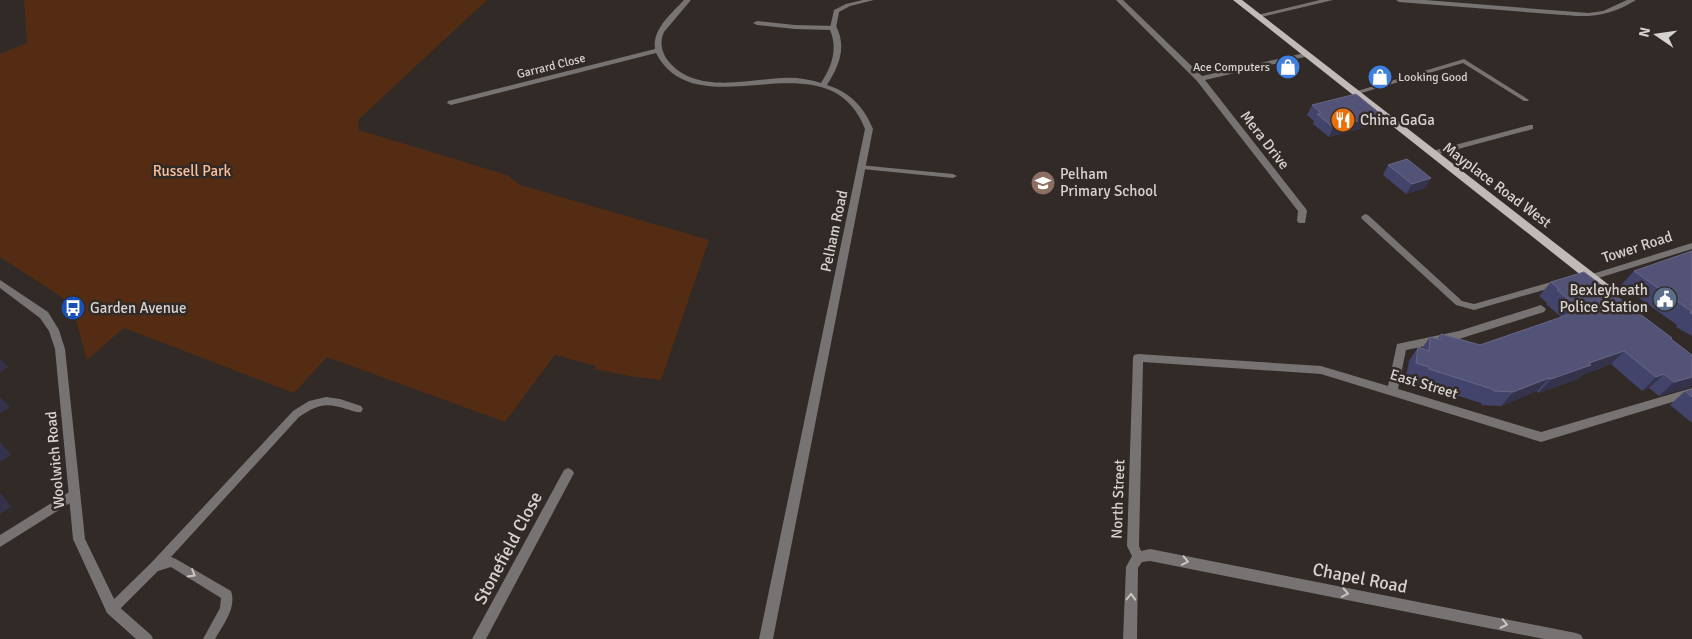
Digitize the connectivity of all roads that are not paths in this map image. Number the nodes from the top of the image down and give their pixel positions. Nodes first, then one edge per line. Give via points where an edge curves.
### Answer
1 (688, 0) edge
2 (871, 0) edge
3 (1119, 0) edge
4 (1237, 0) edge
5 (1330, 0) edge
6 (1399, 0) edge
7 (1633, 0) edge
8 (1563, 13) joint
9 (1257, 16) junction
10 (757, 23) dead end
11 (833, 28) junction
12 (658, 50) junction
13 (1306, 54) junction
14 (1200, 79) junction
15 (823, 85) junction
16 (1356, 93) junction
17 (1526, 100) dead end
18 (451, 103) dead end
19 (1530, 127) dead end
20 (1432, 154) junction
21 (862, 167) junction
22 (953, 176) dead end
23 (1365, 217) dead end
24 (1302, 221) dead end
25 (1692, 246) edge
26 (1582, 277) junction
27 (2, 286) edge
28 (1615, 296) edge
29 (1541, 309) dead end
30 (1138, 358) joint
31 (1393, 390) junction
32 (1692, 392) edge
33 (358, 409) dead end
34 (568, 473) dead end
35 (74, 494) junction
36 (0, 542) edge
37 (1138, 557) junction
38 (155, 567) junction
39 (112, 609) junction
40 (146, 639) edge
41 (208, 639) edge
42 (479, 639) edge
43 (766, 639) edge
44 (1130, 639) edge
45 (1576, 639) edge

1 - 12 street via 659,36
2 - 11 lane via 841,7 836,11
3 - 14 street, Mera Drive
4 - 9 main road, Mayplace Road West
5 - 9 street
6 - 8 street
7 - 8 lane via 1616,9 1595,14
9 - 13 main road, Mayplace Road West
10 - 11 street
11 - 15 street via 838,37 837,58
12 - 15 street, Pelham Road via 665,63 678,74 706,83 792,80
12 - 18 street, Garrard Close
13 - 14 street
13 - 16 main road, Mayplace Road West
14 - 24 street, Mera Drive via 1303,211
15 - 21 street, Pelham Road via 843,94 866,118 869,129
16 - 17 lane via 1464,61
16 - 20 main road, Mayplace Road West
19 - 20 lane
20 - 26 main road, Mayplace Road West
21 - 22 lane
21 - 43 street, Pelham Road
23 - 26 lane via 1466,306 1474,307
25 - 26 street, Tower Road
26 - 28 main road, Mayplace Road West
27 - 35 street, Woolwich Road via 44,314 54,330 60,350
29 - 31 street via 1459,335 1401,347
30 - 31 street, East Street via 1321,370
30 - 37 street, North Street via 1133,546
31 - 32 street, East Street via 1541,437
33 - 38 lane via 321,400 296,414
34 - 42 street, Stonefield Close
35 - 36 street
35 - 39 street, Woolwich Road via 79,539
44 -> 37 street, North Street via 1132,567
37 -> 45 street, Chapel Road via 1160,556
38 - 39 lane
38 -> 41 lane via 172,562 227,595 226,609
39 - 40 street, Woolwich Road

